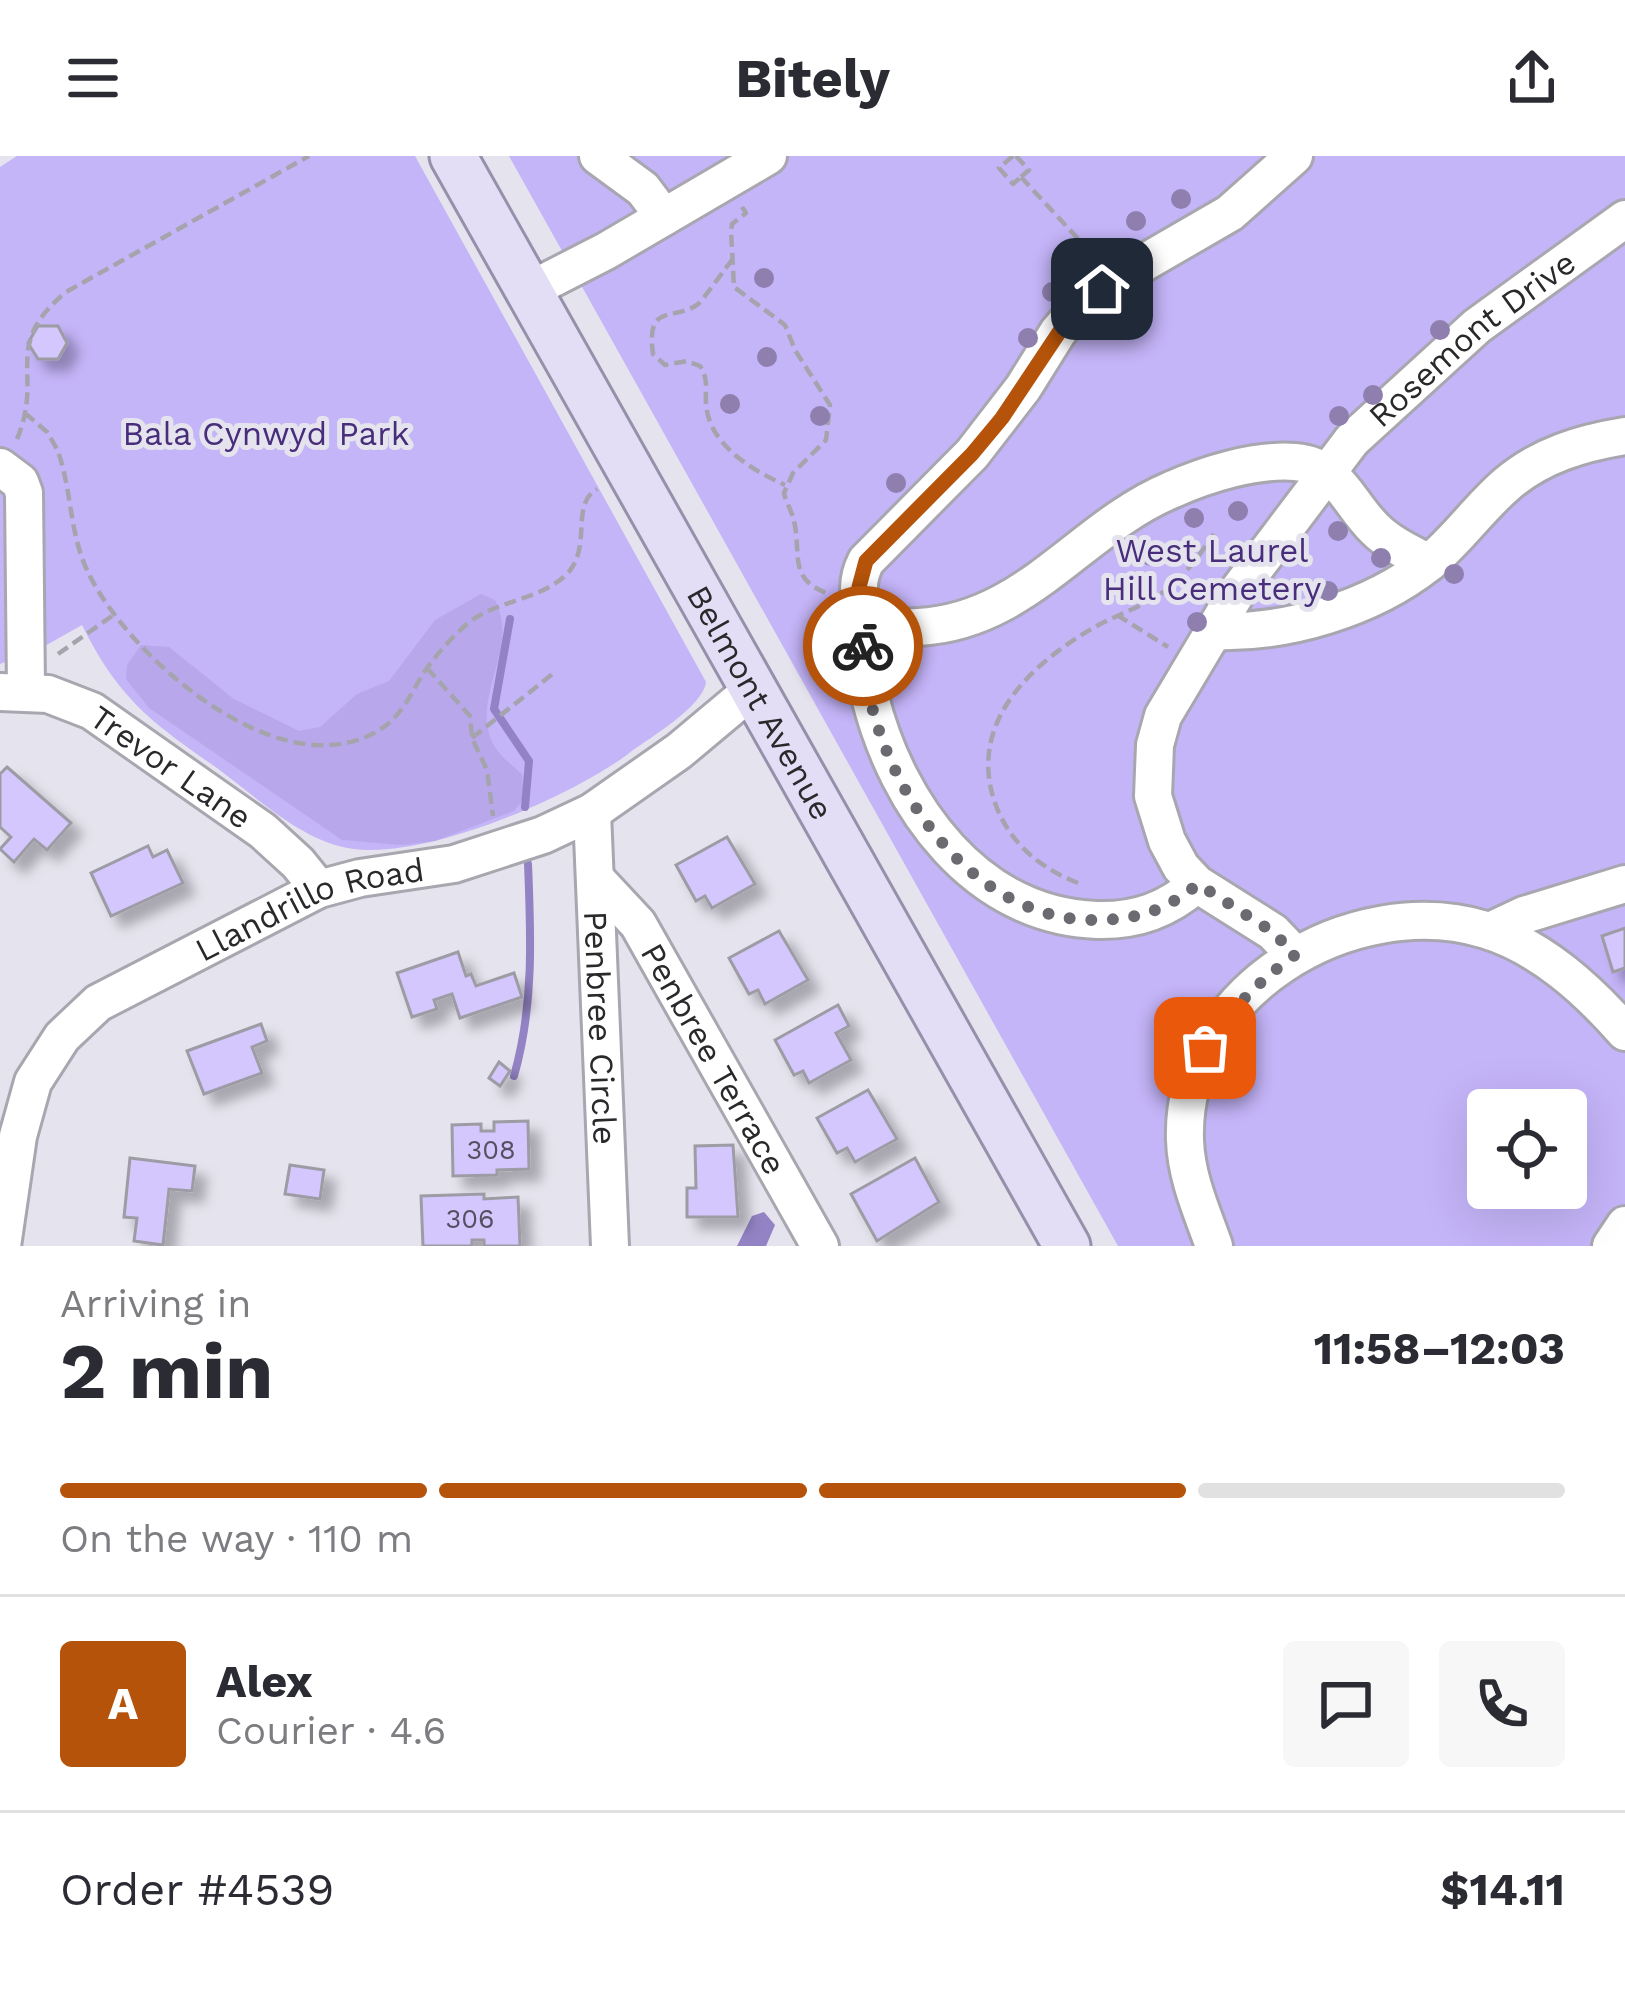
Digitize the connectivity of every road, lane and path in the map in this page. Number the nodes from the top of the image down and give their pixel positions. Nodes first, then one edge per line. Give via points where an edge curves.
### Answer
1 (309, 156) edge
2 (453, 156) edge
3 (598, 156) edge
4 (768, 156) edge
5 (1294, 156) edge
6 (1010, 157) edge
7 (1021, 177) junction
8 (727, 182) junction
9 (664, 218) junction
10 (1625, 219) edge
11 (733, 260) junction
12 (1116, 279) junction
13 (528, 291) junction
14 (26, 325) dead end
15 (17, 365) dead end
16 (25, 413) junction
17 (1625, 436) edge
18 (4, 458) edge
19 (1328, 472) junction
20 (785, 485) junction
21 (611, 486) dead end
22 (1214, 534) dead end
23 (1429, 562) junction
24 (866, 608) junction
25 (1118, 615) junction
26 (112, 616) junction
27 (1213, 631) junction
28 (54, 657) dead end
29 (1194, 663) junction
30 (427, 668) junction
31 (555, 672) dead end
32 (753, 689) junction
33 (13, 691) edge
34 (472, 738) junction
35 (592, 812) junction
36 (494, 830) dead end
37 (596, 879) junction
38 (1079, 884) dead end
39 (1198, 884) junction
40 (1625, 884) edge
41 (319, 890) junction
42 (1490, 932) junction
43 (1295, 955) junction
44 (1625, 1032) edge
45 (1625, 1225) edge
46 (2, 1246) edge
47 (610, 1246) edge
48 (820, 1246) edge
49 (1067, 1246) edge
50 (1214, 1246) edge
51 (1610, 1246) edge

1 - 14 path via 66,292
2 - 13 main road, Belmont Avenue
3 - 9 street via 644,189
4 - 8 street
5 - 12 street via 1230,213
6 - 7 path via 1029,170
6 - 7 path via 1000,168 1013,184
7 - 12 path
8 - 9 street
8 - 11 path via 746,213 732,224
9 - 13 street
10 - 19 street, Rosemont Drive via 1477,326 1376,416
11 - 20 path via 734,287 784,325 830,406 826,440
11 - 20 path via 702,302 658,319 652,354 665,365 700,366 724,444
12 - 24 street via 1068,319 972,454 876,548 860,572
13 - 32 main road, Belmont Avenue
15 - 16 path
16 - 18 path
16 - 26 path via 57,449 88,573
17 - 23 street via 1535,464
18 - 33 street via 24,493
19 - 23 street via 1375,530
19 - 24 street via 1279,462 1188,484 1137,508 999,604 928,626 901,628
19 - 27 street, Rosemont Drive
20 - 24 path via 800,574 815,589
21 - 30 path via 586,495 579,557 567,574 471,620
22 - 25 path via 1174,584
23 - 27 street via 1400,584 1333,612
24 - 39 street via 864,662 883,740 926,821 987,884 1051,914 1106,920 1150,914
25 - 29 path
25 - 38 path via 1054,653 1015,688 989,756 992,795 1016,840 1044,867
26 - 28 path
26 - 30 path via 179,681 254,731 301,743 382,729
27 - 29 street, Rosemont Drive
29 - 39 street, Rosemont Drive via 1163,716 1152,784 1167,841
30 - 34 path via 470,716
31 - 34 path
32 - 35 street, Llandrillo Road
32 - 49 main road, Belmont Avenue
33 - 41 street, Trevor Lane via 92,711 263,830
34 - 36 path via 487,770
35 - 37 street, Penbree Circle
35 - 41 street, Llandrillo Road via 466,861
37 - 47 street, Penbree Circle
37 - 48 street, Penbree Terrace via 638,924
39 - 43 street
40 - 42 street
41 - 46 street, Llandrillo Road via 125,986 77,1020 47,1057 23,1109
42 - 43 street via 1391,924
42 - 44 street via 1560,969
43 - 50 street via 1220,1024 1190,1090 1188,1168
45 - 51 street

